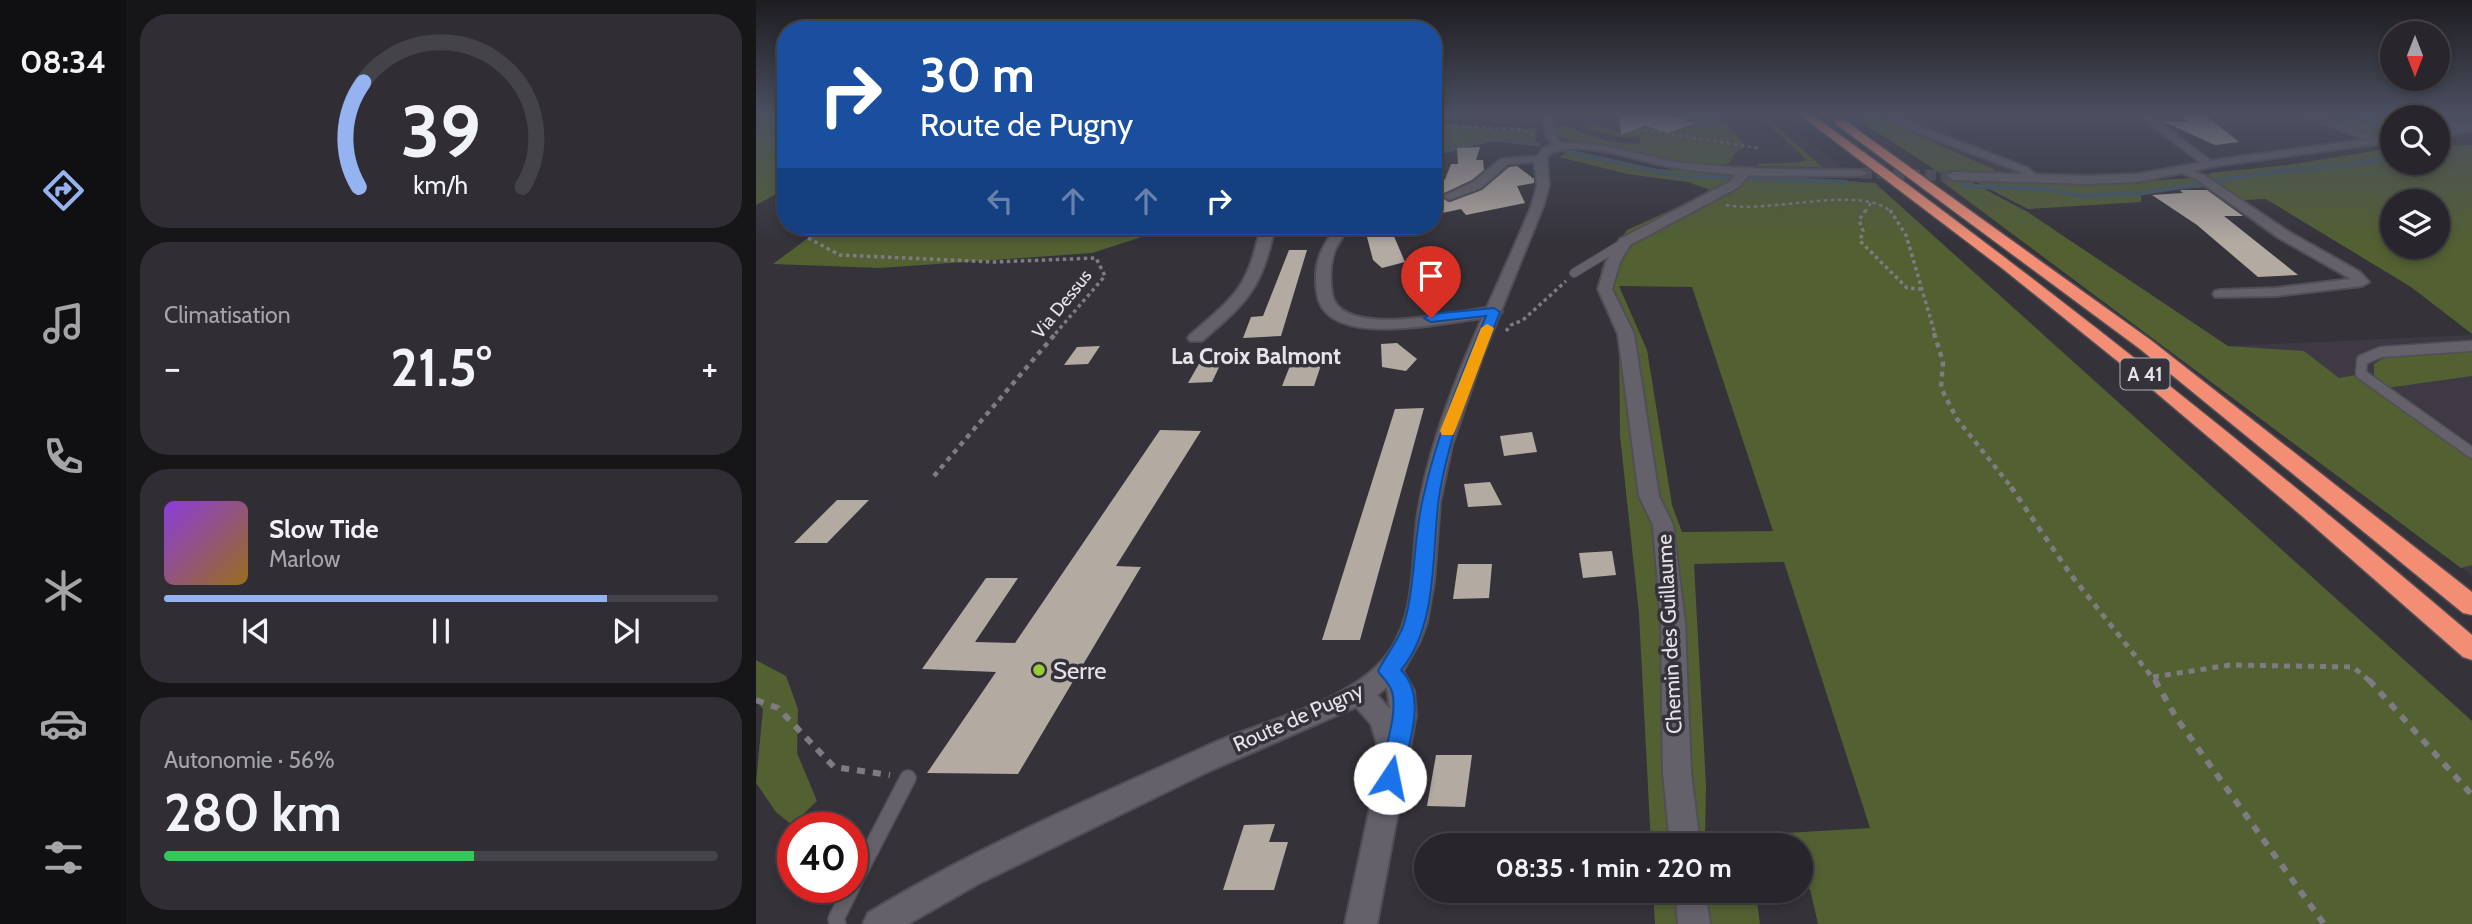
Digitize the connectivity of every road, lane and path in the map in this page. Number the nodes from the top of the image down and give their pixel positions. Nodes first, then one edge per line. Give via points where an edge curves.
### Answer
1 (1640, 157) edge
2 (1863, 157) edge
3 (1887, 157) edge
4 (1989, 157) edge
5 (2200, 157) edge
6 (2260, 157) edge
7 (1540, 159) joint
8 (2001, 162) junction
9 (2209, 164) junction
10 (2183, 170) junction
11 (1861, 173) tunnel mouth
12 (1740, 176) junction
13 (1953, 176) tunnel mouth
14 (2009, 177) junction
15 (2034, 178) junction
16 (1448, 196) dead end
17 (1705, 200) junction
18 (1872, 202) junction
19 (812, 235) edge
20 (1266, 235) edge
21 (1339, 235) edge
22 (1625, 242) junction
23 (1574, 273) joint
24 (1922, 289) junction
25 (2220, 294) dead end
26 (1494, 312) junction
27 (1505, 331) dead end
28 (1196, 338) dead end
29 (2472, 346) edge
30 (2472, 453) edge
31 (934, 476) dead end
32 (2472, 606) edge
33 (2472, 650) edge
34 (1388, 671) junction
35 (2153, 677) junction
36 (1359, 692) junction
37 (756, 701) edge
38 (1393, 755) junction
39 (908, 778) joint
40 (2472, 795) edge
41 (1684, 833) edge
42 (868, 856) edge
43 (844, 903) edge
44 (1691, 903) edge
45 (838, 924) edge
46 (879, 924) edge
47 (1361, 924) edge
48 (1694, 924) edge
49 (2324, 924) edge

1 - 12 street
2 - 33 highway, A 41 via 2121,355
3 - 32 highway, A 41 via 2146,345
4 - 8 street
5 - 9 street
6 - 9 street
7 - 16 street via 1504,161 1477,186
7 - 26 street, Route de Pugny via 1542,194
8 - 14 street
8 - 15 street
9 - 10 street
10 - 15 street via 2116,180
10 - 25 street via 2362,282
11 - 12 street
12 - 17 street
13 - 14 street
14 - 15 street
17 - 18 path via 1745,209 1838,199
17 - 22 street
18 - 24 path via 1889,209 1898,220
18 - 24 path via 1859,220 1860,241 1907,288
19 - 31 path, Via Dessus via 808,238 840,255 994,262 1096,258 1105,276
20 - 28 street via 1259,267 1240,300
21 - 26 street via 1329,250 1324,272 1328,309 1341,321 1386,325
22 - 23 lane
22 - 41 street, Chemin des Guillaume via 1605,289 1626,334 1649,496 1663,525
23 - 27 path
24 - 35 path via 1944,362 1941,387 1957,419 2000,470 2071,575
26 - 34 street, Route de Pugny via 1443,446 1430,502 1413,626
29 - 30 lane via 2381,352 2362,360 2361,374
34 - 36 street, Route de Pugny
34 - 38 street via 1404,696
35 - 40 path via 2230,664 2353,667
35 - 49 path via 2177,719
36 - 38 street via 1383,719
36 - 46 street, Route de Pugny via 1242,742 978,869
37 - 39 path via 778,708 834,767
38 - 47 street
39 - 42 lane
43 - 45 lane
44 - 48 street

